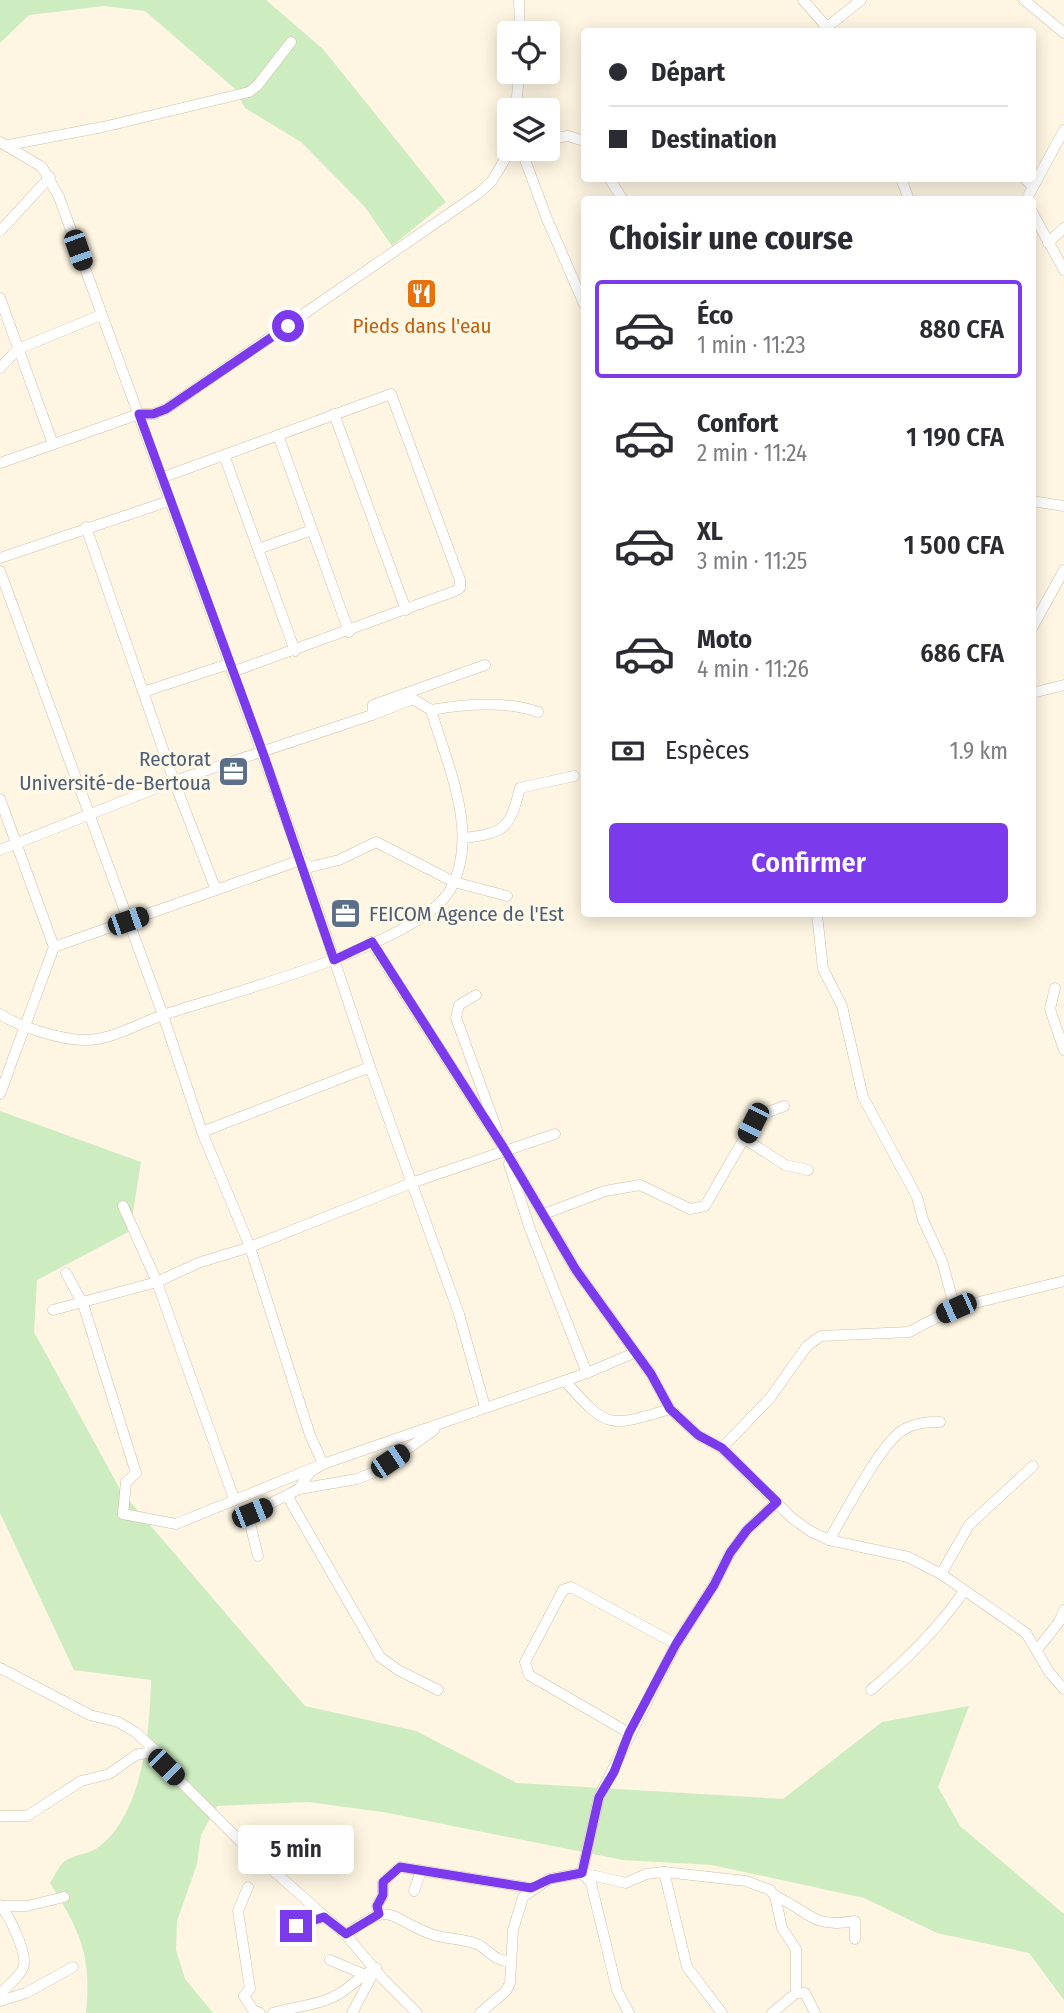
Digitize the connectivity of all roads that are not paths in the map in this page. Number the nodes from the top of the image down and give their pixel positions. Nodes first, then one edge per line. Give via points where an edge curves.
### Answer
1 (519, 0) edge
2 (803, 0) edge
3 (861, 0) edge
4 (1024, 0) edge
5 (520, 21) edge
6 (823, 28) edge
7 (825, 28) edge
8 (1064, 33) edge
9 (291, 42) dead end
10 (1064, 130) edge
11 (560, 137) edge
12 (581, 140) edge
13 (4, 144) edge
14 (507, 161) edge
15 (520, 161) edge
16 (1036, 170) edge
17 (50, 177) junction
18 (1036, 220) edge
19 (1064, 228) edge
20 (0, 231) edge
21 (1048, 243) junction
22 (1064, 270) edge
23 (581, 297) edge
24 (0, 298) edge
25 (101, 315) junction
26 (18, 349) junction
27 (0, 368) edge
28 (139, 414) junction
29 (334, 414) junction
30 (278, 435) junction
31 (53, 444) junction
32 (224, 455) junction
33 (0, 463) edge
34 (161, 478) junction
35 (169, 501) junction
36 (1036, 502) edge
37 (1064, 506) edge
38 (86, 527) junction
39 (312, 530) junction
40 (258, 549) junction
41 (0, 558) edge
42 (1064, 570) edge
43 (0, 571) edge
44 (406, 610) junction
45 (1036, 621) edge
46 (349, 632) junction
47 (295, 651) junction
48 (485, 665) dead end
49 (231, 668) junction
50 (1064, 685) edge
51 (143, 692) junction
52 (1036, 692) edge
53 (431, 710) junction
54 (538, 712) dead end
55 (372, 715) junction
56 (263, 753) junction
57 (574, 776) dead end
58 (174, 781) junction
59 (0, 799) edge
60 (87, 814) junction
61 (464, 838) junction
62 (16, 844) junction
63 (0, 850) edge
64 (301, 860) junction
65 (454, 882) junction
66 (216, 890) junction
67 (507, 896) dead end
68 (817, 917) edge
69 (128, 921) junction
70 (372, 942) junction
71 (54, 947) junction
72 (334, 960) junction
73 (1055, 988) dead end
74 (476, 995) dead end
75 (0, 1014) edge
76 (163, 1015) junction
77 (24, 1026) junction
78 (1064, 1051) edge
79 (370, 1067) junction
80 (0, 1094) edge
81 (784, 1106) dead end
82 (202, 1132) junction
83 (555, 1134) dead end
84 (745, 1139) junction
85 (505, 1150) junction
86 (808, 1170) dead end
87 (414, 1182) junction
88 (123, 1206) dead end
89 (544, 1214) junction
90 (250, 1247) junction
91 (66, 1273) dead end
92 (1064, 1280) edge
93 (157, 1282) junction
94 (83, 1304) junction
95 (956, 1308) junction
96 (53, 1310) dead end
97 (634, 1353) junction
98 (587, 1373) junction
99 (565, 1381) junction
100 (485, 1407) junction
101 (670, 1409) junction
102 (649, 1415) junction
103 (682, 1422) junction
104 (940, 1422) dead end
105 (722, 1448) junction
106 (323, 1464) junction
107 (1033, 1466) dead end
108 (299, 1489) junction
109 (288, 1497) junction
110 (234, 1499) junction
111 (777, 1502) junction
112 (829, 1540) junction
113 (258, 1556) dead end
114 (941, 1574) junction
115 (964, 1591) junction
116 (1064, 1610) edge
117 (676, 1644) junction
118 (1037, 1650) junction
119 (0, 1668) edge
120 (1064, 1689) edge
121 (438, 1690) dead end
122 (871, 1690) dead end
123 (629, 1733) junction
124 (156, 1751) junction
125 (0, 1816) edge
126 (421, 1871) junction
127 (664, 1872) junction
128 (582, 1873) junction
129 (248, 1887) dead end
130 (531, 1888) junction
131 (414, 1891) dead end
132 (775, 1896) junction
133 (64, 1897) dead end
134 (0, 1906) edge
135 (379, 1914) junction
136 (324, 1917) junction
137 (296, 1926) dead end
138 (346, 1934) junction
139 (855, 1939) dead end
140 (330, 1960) dead end
141 (510, 1961) junction
142 (73, 1967) dead end
143 (376, 1968) junction
144 (363, 1974) junction
145 (796, 1993) junction
146 (0, 1994) edge
147 (0, 2001) edge
148 (260, 2013) edge
149 (273, 2013) edge
150 (352, 2013) edge
151 (417, 2013) edge
152 (480, 2013) edge
153 (629, 2013) edge
154 (722, 2013) edge
155 (772, 2013) edge
156 (815, 2013) edge

1 - 5 street
2 - 6 street
3 - 7 street
4 - 8 street
9 - 13 street via 248,92 103,127
10 - 16 street
11 - 12 street
13 - 17 street
14 - 28 street via 479,193 390,255 166,409
15 - 23 street
17 - 20 street
17 - 25 street
18 - 21 street
19 - 21 street
21 - 22 street
24 - 26 street
25 - 26 street
25 - 28 street
26 - 27 street
26 - 31 street
28 - 31 street
28 - 34 street
29 - 30 street
29 - 44 street
29 - 44 street via 391,394 456,568 460,588
30 - 32 street
30 - 39 street
31 - 33 street
32 - 34 street
32 - 40 street
34 - 35 street
35 - 38 street
35 - 49 street
36 - 37 street
38 - 41 street
38 - 51 street
39 - 40 street
39 - 46 street
40 - 47 street
42 - 45 street
43 - 60 street
44 - 46 street
46 - 47 street
47 - 49 street
48 - 55 street via 373,705
49 - 51 street
49 - 56 street
50 - 52 street
51 - 58 street
53 - 54 street via 521,706
53 - 55 street via 413,699
53 - 61 street
55 - 56 street
56 - 58 street
56 - 64 street
57 - 61 street via 520,788 512,820 495,834
58 - 60 street
58 - 66 street
59 - 62 street
60 - 62 street
60 - 69 street
61 - 65 street
62 - 63 street
62 - 71 street
64 - 65 street via 310,867 339,860 376,842
64 - 66 street
64 - 72 street
65 - 67 street
65 - 70 street via 419,920
66 - 69 street
68 - 95 street via 823,970 842,1006 863,1097 914,1189
69 - 71 street
69 - 76 street
70 - 72 street
70 - 85 street
71 - 77 street
72 - 76 street
72 - 79 street
73 - 78 street via 1050,1009
74 - 85 street via 459,1005 456,1018
75 - 77 street
76 - 77 street via 85,1040
76 - 82 street
77 - 80 street
79 - 82 street
79 - 87 street
81 - 84 street via 759,1117
82 - 90 street
83 - 85 street
84 - 86 street via 785,1164
84 - 89 street via 705,1206 698,1209 640,1185 605,1191
85 - 87 street
85 - 89 street
85 - 98 street via 530,1229
87 - 90 street
87 - 100 street
88 - 93 street
89 - 97 street via 576,1270
90 - 93 street
90 - 106 street
91 - 94 street
92 - 95 street
93 - 94 street
93 - 110 street
94 - 96 street
94 - 110 street via 136,1473 126,1482 123,1514 176,1524
95 - 105 street via 909,1332 821,1336 807,1346 770,1398
97 - 98 street
97 - 101 street
98 - 99 street
99 - 100 street
99 - 102 street via 607,1421 620,1423
100 - 106 street
100 - 108 street via 435,1429 377,1471
101 - 102 street
101 - 103 street
102 - 103 street
103 - 105 street
104 - 112 street via 920,1422 901,1431
105 - 111 street
106 - 108 street via 310,1472
106 - 110 street
107 - 114 street via 969,1525
108 - 109 street
109 - 113 street via 248,1515
109 - 121 street via 380,1657
111 - 112 street via 801,1525
111 - 117 street via 730,1553
112 - 114 street via 891,1552
114 - 115 street
115 - 118 street via 1026,1633
115 - 122 street via 949,1613
116 - 118 street
117 - 123 street
117 - 123 street via 571,1587 563,1590 526,1662 529,1675
118 - 120 street
119 - 124 street via 90,1716 128,1726
123 - 128 street via 599,1797
124 - 125 street via 136,1755 109,1774 81,1781 27,1816
124 - 136 street via 216,1818
126 - 130 street
126 - 131 street
126 - 135 street via 393,1870 383,1882
127 - 128 street via 625,1882
127 - 132 street via 746,1881
127 - 154 street via 687,1967
128 - 130 street
128 - 153 street via 591,1883 617,1990
129 - 148 street via 238,1911 249,1971 250,1989 244,1996
130 - 141 street via 514,1919
132 - 139 street via 811,1920 855,1922
132 - 145 street via 782,1928 796,1949
133 - 134 street via 27,1906
134 - 146 street via 8,1914 26,1961
135 - 138 street
135 - 141 street via 394,1914 430,1934 478,1945 498,1961
136 - 137 street
136 - 138 street
138 - 143 street
140 - 144 street
141 - 152 street via 506,1991
142 - 147 street via 26,1993
143 - 144 street
143 - 150 street
143 - 151 street
144 - 149 street via 330,1999
145 - 155 street
145 - 156 street via 805,1993

